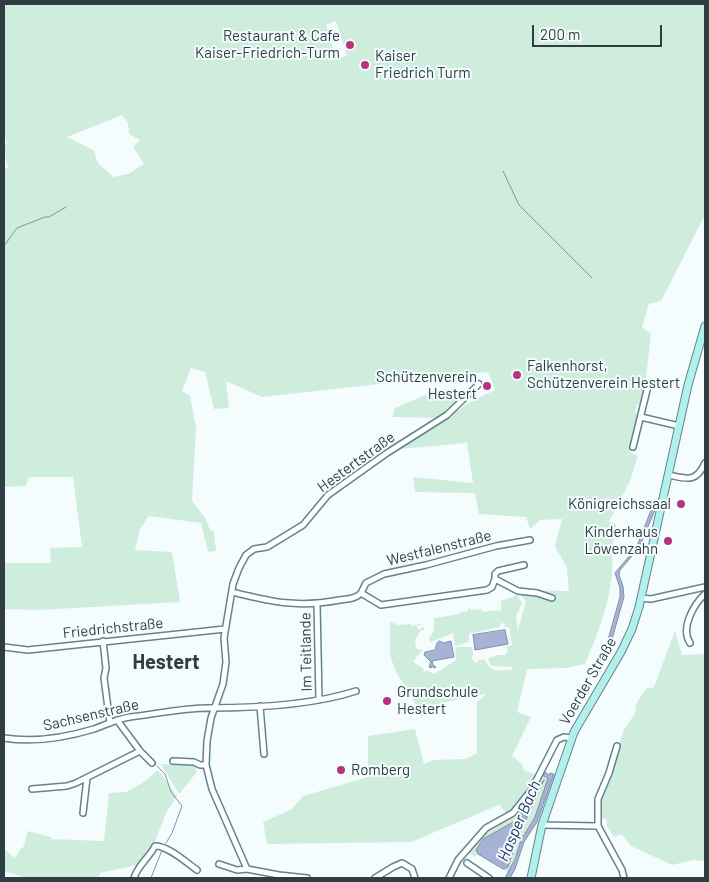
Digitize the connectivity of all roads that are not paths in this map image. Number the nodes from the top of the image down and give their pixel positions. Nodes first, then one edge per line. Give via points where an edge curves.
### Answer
1 (705, 326) edge
2 (479, 384) dead end
3 (648, 386) dead end
4 (641, 416) junction
5 (679, 426) junction
6 (633, 447) dead end
7 (705, 463) edge
8 (669, 475) junction
9 (530, 540) dead end
10 (524, 565) dead end
11 (495, 579) junction
12 (705, 587) edge
13 (232, 592) junction
14 (361, 593) junction
15 (705, 594) edge
16 (552, 598) dead end
17 (642, 598) junction
18 (317, 604) junction
19 (225, 629) junction
20 (103, 641) junction
21 (690, 643) dead end
22 (4, 647) edge
23 (356, 691) dead end
24 (320, 700) junction
25 (260, 706) junction
26 (214, 708) junction
27 (117, 720) junction
28 (110, 723) junction
29 (4, 738) edge
30 (565, 738) junction
31 (617, 746) dead end
32 (140, 751) junction
33 (264, 754) dead end
34 (173, 761) dead end
35 (152, 763) dead end
36 (206, 764) junction
37 (87, 778) junction
38 (32, 789) dead end
39 (83, 812) dead end
40 (542, 825) junction
41 (598, 826) junction
42 (467, 863) dead end
43 (219, 864) dead end
44 (247, 869) junction
45 (197, 870) dead end
46 (134, 878) edge
47 (307, 878) edge
48 (375, 878) edge
49 (415, 878) edge
50 (449, 878) edge
51 (489, 878) edge
52 (531, 878) edge
53 (624, 878) edge

1 - 5 main road, Voerder Straße
2 - 13 street, Hestertstraße via 447,415 328,494 303,525 267,547 250,551 239,568
3 - 4 street
4 - 5 street
4 - 6 street
5 - 8 main road, Voerder Straße
7 - 8 street via 698,475 689,479
8 - 17 main road, Voerder Straße
9 - 14 street, Westfalenstraße via 384,574 366,584
10 - 11 street via 498,571
11 - 14 street via 487,590 381,605
11 - 16 street via 518,591
12 - 17 street via 651,599
13 - 18 street, Westfalenstraße via 292,604
13 - 19 street, Hestertstraße
14 - 18 street, Westfalenstraße
15 - 21 street via 689,620 686,634
17 - 30 main road, Voerder Straße via 624,646
18 - 24 street, Im Teitlande
19 - 20 street, Friedrichstraße
19 - 26 street, Hestertstraße via 225,675
20 - 22 street, Friedrichstraße via 28,650
20 - 28 street
23 - 24 street, Sachsenstraße
24 - 25 street, Sachsenstraße
25 - 26 street, Sachsenstraße
25 - 33 street
26 - 27 street, Sachsenstraße
26 - 36 street, Hestertstraße
27 - 28 street, Sachsenstraße
27 - 32 street
28 - 29 street, Sachsenstraße via 53,739
30 - 40 main road, Voerder Straße
30 - 50 street via 557,740 532,789 513,813 486,828 458,860
31 - 41 street via 598,799
32 - 35 street
32 - 37 street
34 - 36 street
36 - 44 street, Hestertstraße via 212,789
37 - 38 street via 67,786
37 - 39 street
40 - 41 street
40 - 52 main road, Voerder Straße
41 - 53 street
42 - 51 street
43 - 44 street via 237,870
44 - 47 street
45 - 46 street via 158,845
48 - 49 street via 399,863 412,869

